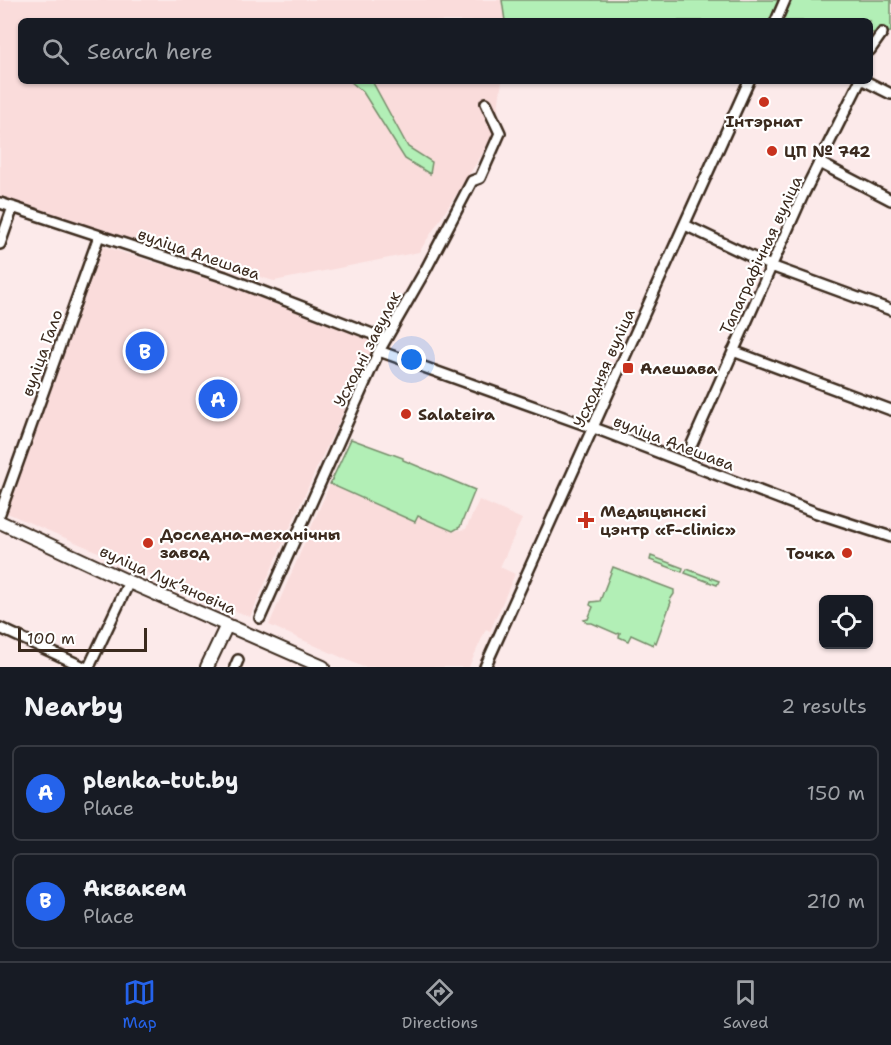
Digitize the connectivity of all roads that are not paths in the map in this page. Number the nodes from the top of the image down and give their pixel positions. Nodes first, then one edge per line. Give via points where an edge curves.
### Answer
1 (785, 0) edge
2 (777, 18) edge
3 (882, 33) dead end
4 (873, 46) edge
5 (748, 84) edge
6 (859, 84) edge
7 (871, 84) edge
8 (891, 94) edge
9 (486, 103) dead end
10 (820, 163) junction
11 (891, 200) edge
12 (0, 203) edge
13 (14, 207) junction
14 (685, 225) junction
15 (99, 236) junction
16 (0, 244) edge
17 (771, 266) junction
18 (891, 310) edge
19 (385, 339) junction
20 (379, 351) junction
21 (733, 351) junction
22 (891, 410) edge
23 (592, 428) junction
24 (692, 444) dead end
25 (0, 513) edge
26 (0, 522) edge
27 (891, 537) edge
28 (129, 582) junction
29 (260, 618) dead end
30 (227, 625) junction
31 (0, 628) edge
32 (84, 667) edge
33 (89, 667) edge
34 (207, 667) edge
35 (323, 667) edge
36 (485, 667) edge

1 - 2 street
3 - 4 street
5 - 14 street, Усходняя вуліца
6 - 10 street, Тапаграфічная вуліца
7 - 8 street
9 - 19 street, Усходні завулак via 500,133 480,178 472,181
10 - 11 street
10 - 17 street, Тапаграфічная вуліца
12 - 13 street, вуліца Алешава
13 - 15 street, вуліца Алешава
13 - 16 street
14 - 17 street
14 - 23 street, Усходняя вуліца
15 - 19 street, вуліца Алешава via 225,277
15 - 25 street, вуліца Гало
17 - 18 street
17 - 21 street, Тапаграфічная вуліца
19 - 20 street, Усходні завулак
20 - 23 street, вуліца Алешава
20 - 29 street, Усходні завулак
21 - 22 street
21 - 24 street, Тапаграфічная вуліца
23 - 27 street, вуліца Алешава
23 - 36 street, Усходняя вуліца
26 - 28 main road, вуліца Лукʼяновіча
28 - 30 main road, вуліца Лукʼяновіча
28 - 33 street
30 - 34 main road
30 - 35 main road, вуліца Лукʼяновіча
31 - 32 street

